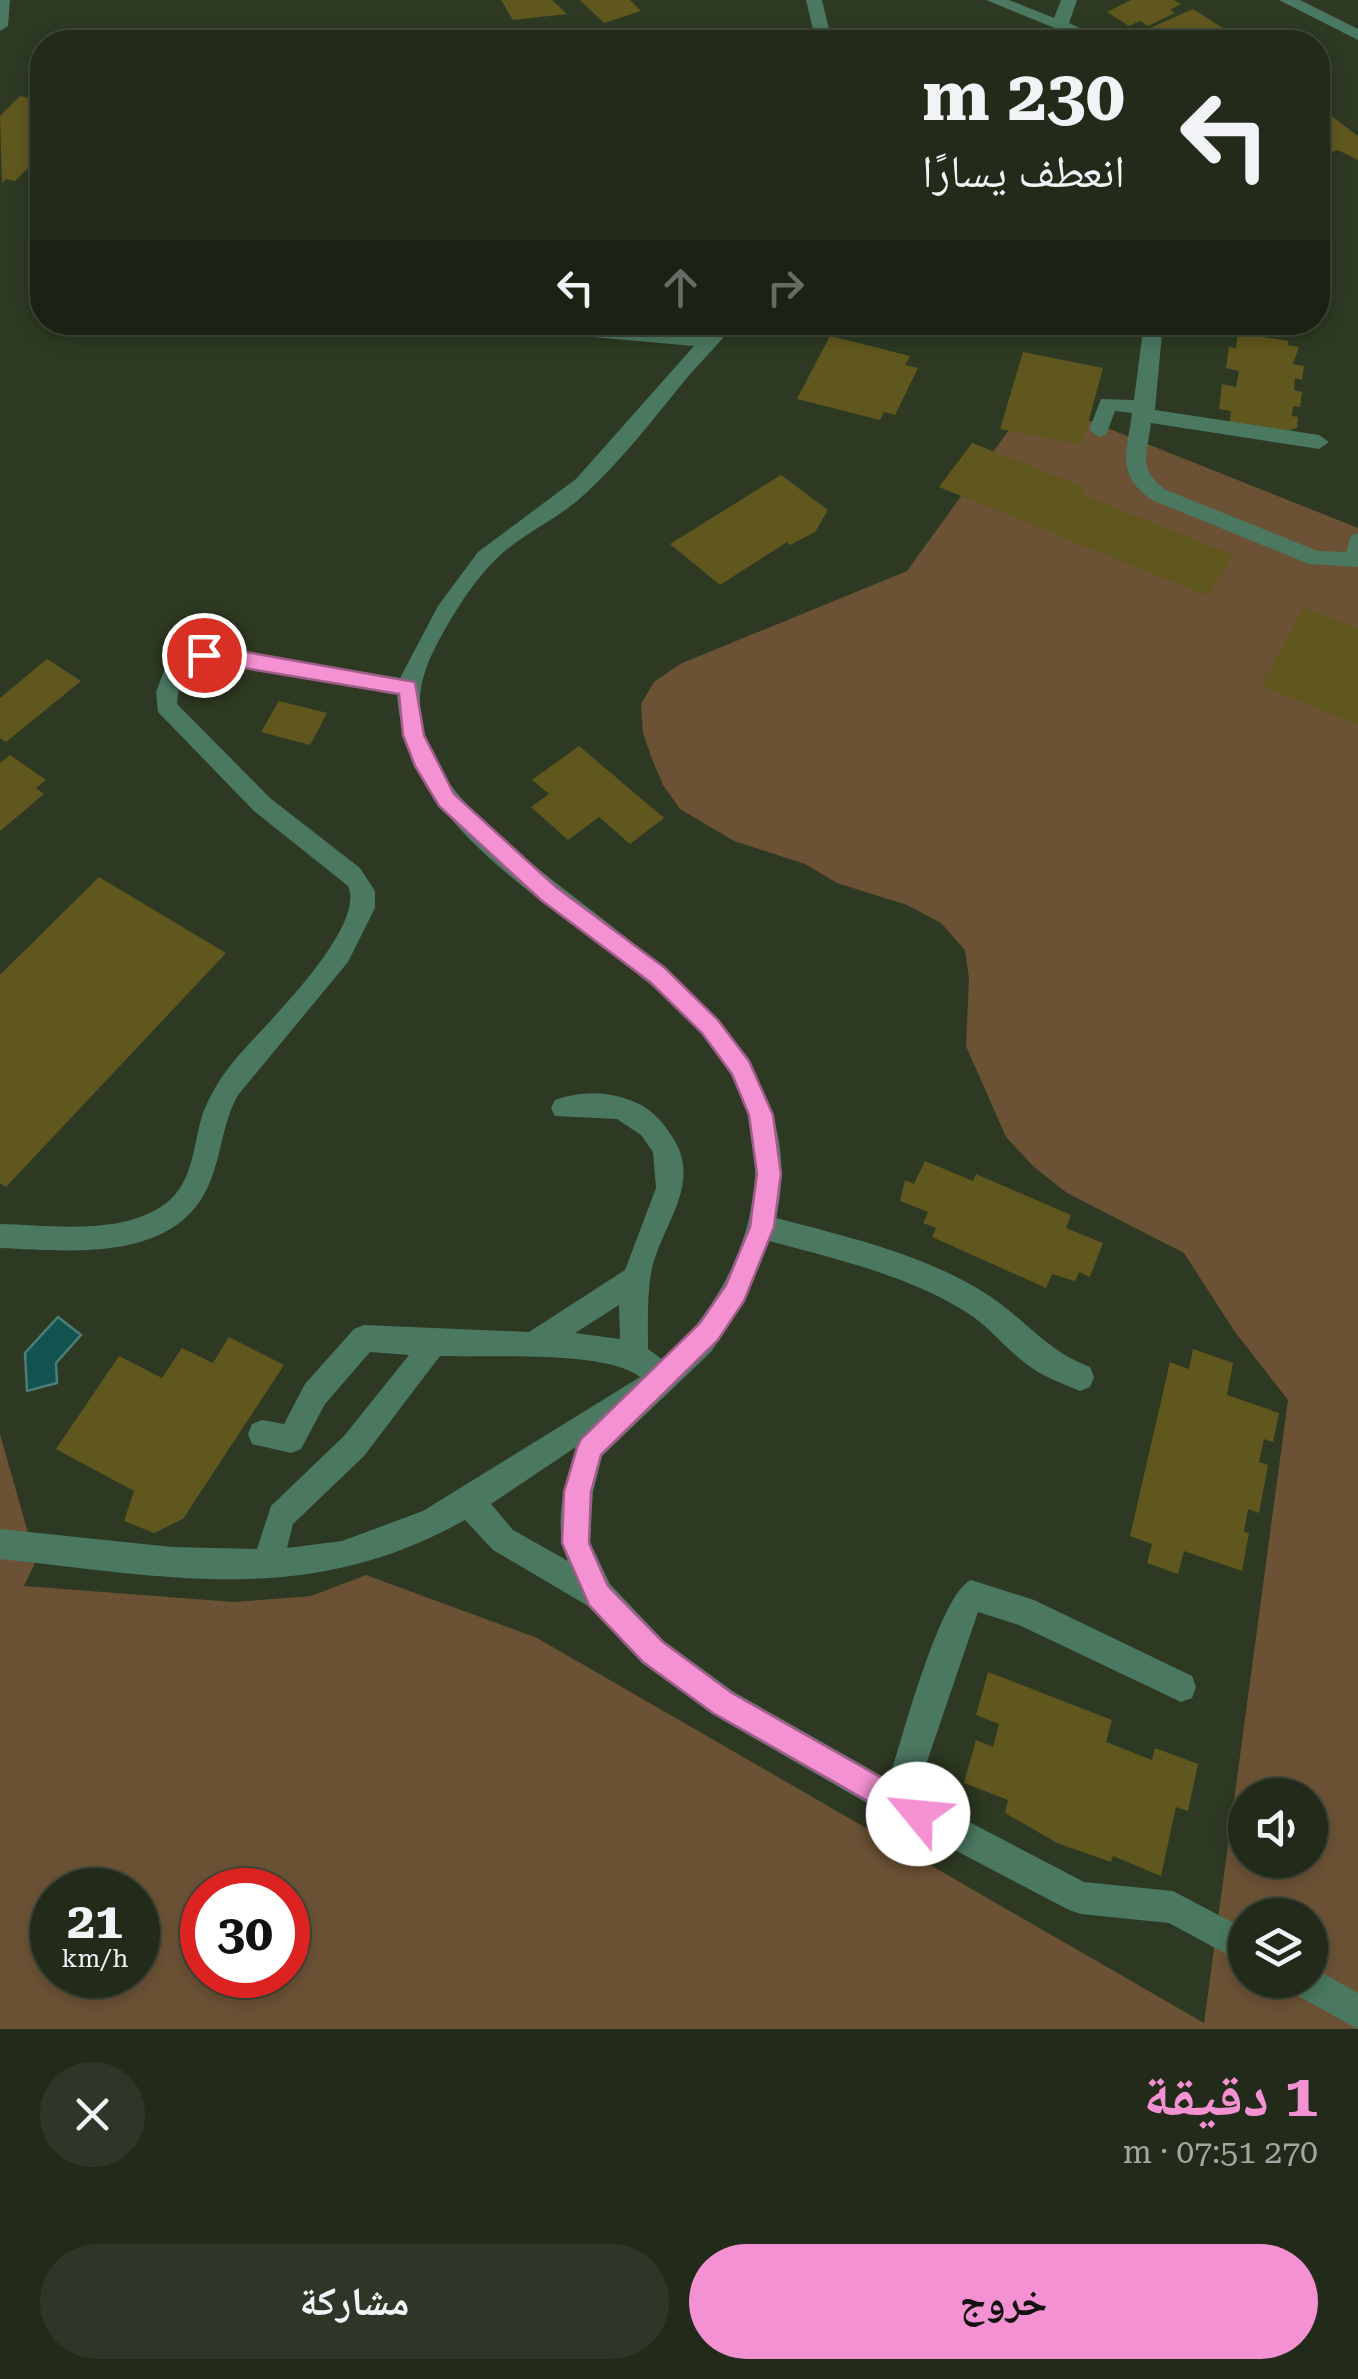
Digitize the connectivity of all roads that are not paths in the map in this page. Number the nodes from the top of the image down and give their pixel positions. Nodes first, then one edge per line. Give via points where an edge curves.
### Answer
1 (2, 0) edge
2 (814, 0) edge
3 (994, 0) edge
4 (1069, 0) edge
5 (1287, 0) edge
6 (1060, 25) junction
7 (0, 26) edge
8 (821, 30) edge
9 (1073, 30) edge
10 (1358, 34) edge
11 (715, 335) edge
12 (1153, 335) edge
13 (1145, 411) junction
14 (1099, 430) dead end
15 (1319, 442) dead end
16 (1358, 541) edge
17 (408, 688) junction
18 (564, 1108) dead end
19 (762, 1227) junction
20 (0, 1236) edge
21 (639, 1276) junction
22 (433, 1343) junction
23 (532, 1346) junction
24 (634, 1356) junction
25 (1080, 1377) dead end
26 (664, 1378) junction
27 (262, 1434) dead end
28 (468, 1502) junction
29 (0, 1544) edge
30 (267, 1566) junction
31 (599, 1596) junction
32 (1181, 1687) dead end
33 (897, 1803) junction
34 (1228, 1937) edge
35 (1328, 1995) edge
36 (1358, 2012) edge

1 - 7 street
2 - 8 street
3 - 6 street
4 - 6 street
5 - 10 street
6 - 9 street
11 - 17 street via 593,475 497,546 439,620
12 - 13 street
13 - 14 street via 1108,404
13 - 15 street
13 - 16 street via 1136,469 1140,481 1160,495 1316,559 1356,560
17 - 19 street via 413,735 446,800 549,893 658,975 741,1068 761,1115 767,1155
17 - 20 street via 223,655 184,660 172,670 166,706 326,858 354,874 365,894 362,910 316,986 233,1081 196,1184 179,1210 144,1228
18 - 21 street via 621,1106 666,1143 671,1176
19 - 25 street via 935,1284 980,1306 1028,1352
19 - 26 street via 735,1292 709,1332
21 - 23 street
21 - 24 street via 633,1291
22 - 23 street
22 - 27 street via 364,1338 315,1394 291,1439
22 - 30 street via 354,1446 281,1516
23 - 24 street
24 - 26 street
26 - 28 street
26 - 31 street via 590,1448 578,1492 576,1543
28 - 30 street via 412,1533 343,1556
28 - 31 street via 503,1540
29 - 30 street
31 - 33 street via 653,1652 722,1703
32 - 33 street via 1023,1611 971,1595 958,1616
33 - 34 street via 1080,1898 1173,1906
35 - 36 street

